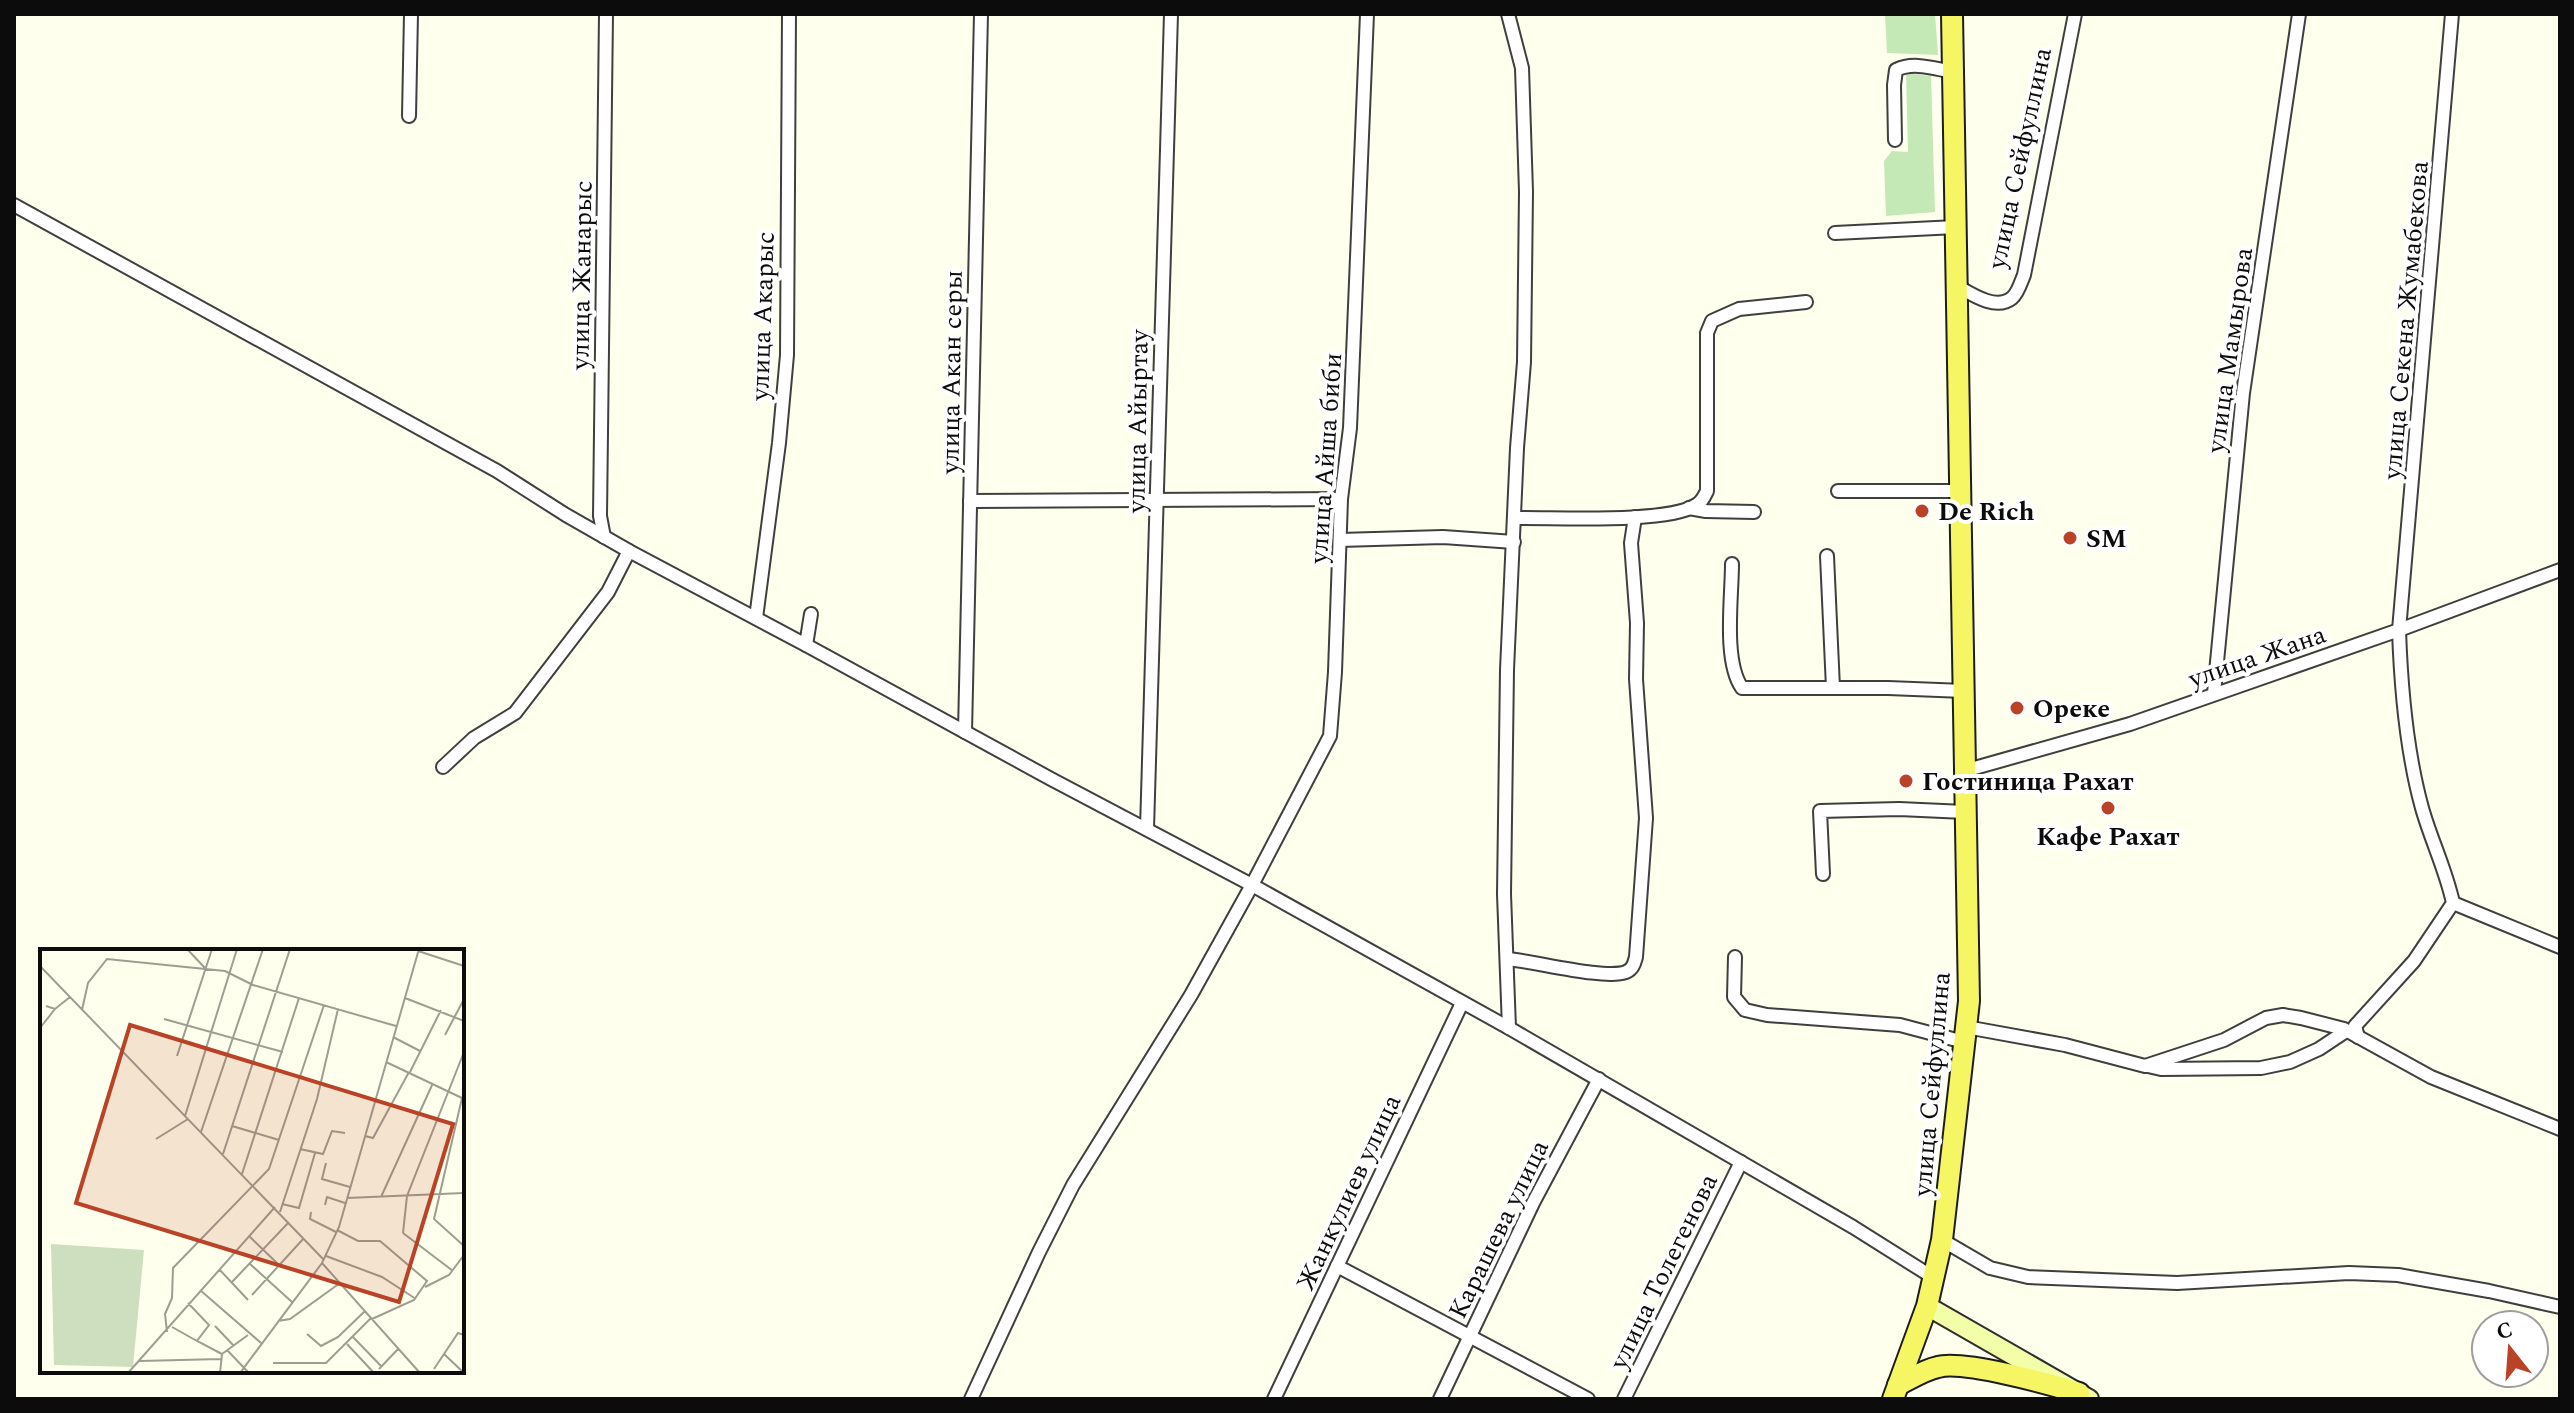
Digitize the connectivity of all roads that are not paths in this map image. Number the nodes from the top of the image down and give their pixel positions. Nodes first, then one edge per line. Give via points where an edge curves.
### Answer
1 (411, 14) edge
2 (606, 14) edge
3 (789, 14) edge
4 (981, 14) edge
5 (1171, 14) edge
6 (1367, 14) edge
7 (1508, 14) edge
8 (1952, 14) edge
9 (2075, 14) edge
10 (2299, 14) edge
11 (2452, 14) edge
12 (1954, 72) junction
13 (409, 116) dead end
14 (1895, 140) dead end
15 (14, 205) edge
16 (1956, 227) junction
17 (1835, 233) dead end
18 (1957, 286) junction
19 (1806, 302) dead end
20 (1838, 491) dead end
21 (1960, 491) junction
22 (1341, 499) junction
23 (1157, 500) junction
24 (970, 501) junction
25 (1689, 508) junction
26 (1754, 512) dead end
27 (1635, 517) junction
28 (1515, 518) junction
29 (604, 537) junction
30 (1340, 540) junction
31 (1514, 542) junction
32 (629, 551) junction
33 (1827, 556) dead end
34 (1732, 564) dead end
35 (2560, 570) edge
36 (811, 614) dead end
37 (756, 618) junction
38 (2399, 630) junction
39 (806, 645) junction
40 (1833, 688) junction
41 (1964, 691) junction
42 (2214, 693) junction
43 (965, 732) junction
44 (443, 767) dead end
45 (1964, 771) junction
46 (1965, 812) junction
47 (1147, 829) junction
48 (1823, 874) dead end
49 (1252, 885) junction
50 (2453, 903) junction
51 (2560, 947) edge
52 (1735, 957) dead end
53 (1507, 959) junction
54 (1462, 1003) junction
55 (1509, 1028) junction
56 (1965, 1034) junction
57 (2352, 1034) junction
58 (2145, 1066) junction
59 (1599, 1079) junction
60 (2560, 1129) edge
61 (1741, 1162) junction
62 (1942, 1240) junction
63 (1337, 1266) junction
64 (1934, 1278) junction
65 (1927, 1306) junction
66 (2560, 1307) edge
67 (1470, 1337) junction
68 (1895, 1392) edge
69 (2084, 1396) edge
70 (971, 1399) edge
71 (1274, 1399) edge
72 (1440, 1399) edge
73 (1588, 1399) edge
74 (1624, 1399) edge

1 - 13 street
2 - 29 street, улица Жанарыс via 600,516
3 - 37 street, улица Акарыс via 787,355
4 - 24 street, улица Акан серы
5 - 23 street, улица Айыртау
6 - 22 street, улица Айша биби via 1350,428
7 - 28 street via 1520,54 1525,123 1524,362
8 - 12 main road, улица Сейфуллина
9 - 18 street, улица Сейфуллина via 2024,275 2015,297 2005,302 1982,300
10 - 42 street, улица Мамырова via 2243,393
11 - 38 street, улица Секена Жумабекова
12 - 14 street via 1918,66 1896,70
12 - 16 main road, улица Сейфуллина
15 - 29 street via 497,471
16 - 17 street
16 - 18 main road, улица Сейфуллина
18 - 21 main road, улица Сейфуллина
19 - 25 street via 1739,309 1712,321 1707,333 1707,491
20 - 21 street
21 - 41 main road, улица Сейфуллина
22 - 23 street
22 - 30 street, улица Айша биби
23 - 24 street
23 - 47 street, улица Айыртау
24 - 43 street, улица Акан серы
25 - 26 street
25 - 27 street
27 - 28 street
27 - 53 street via 1631,543 1646,818 1636,957 1628,971 1610,974
28 - 31 street
29 - 32 street
30 - 31 street via 1443,537
30 - 49 street, улица Айша биби via 1330,736
31 - 53 street via 1505,772
32 - 37 street
32 - 44 street via 608,592 515,713 474,738
33 - 40 street
34 - 40 street via 1731,647 1742,688
35 - 38 street, улица Жана
36 - 39 street
37 - 39 street
38 - 42 street, улица Жана
38 - 50 street, улица Секена Жумабекова via 2401,693 2414,769
39 - 43 street
40 - 41 street
41 - 45 main road, улица Сейфуллина
42 - 45 street, улица Жана via 2130,724
43 - 47 street
45 - 46 main road, улица Сейфуллина
46 - 48 street via 1820,811
46 - 56 main road, улица Сейфуллина
47 - 49 street
49 - 54 street
49 - 70 street, улица Айша биби via 1073,1185
50 - 51 street
50 - 57 street via 2414,961
52 - 56 street via 1734,997 1745,1010
53 - 55 street
54 - 55 street
54 - 63 street, Жанкулиев улица
55 - 59 street
56 - 58 street via 2078,1048
56 - 62 main road, улица Сейфуллина
57 - 58 street via 2290,1062 2261,1068
57 - 58 street via 2301,1018 2274,1016 2224,1040
57 - 60 street via 2431,1077
59 - 61 street
59 - 67 street, Карашева улица
61 - 64 street
61 - 74 street, улица Толегенова
62 - 64 main road, улица Сейфуллина
62 - 66 street via 1990,1268 2028,1277 2177,1283 2398,1275
63 - 67 street
63 - 71 street, Жанкулиев улица
64 - 65 main road, улица Сейфуллина
65 - 68 main road, улица Сейфуллина
65 - 69 street
67 - 72 street, Карашева улица
67 - 73 street
68 - 69 main road via 1932,1369 1950,1365 2034,1380

